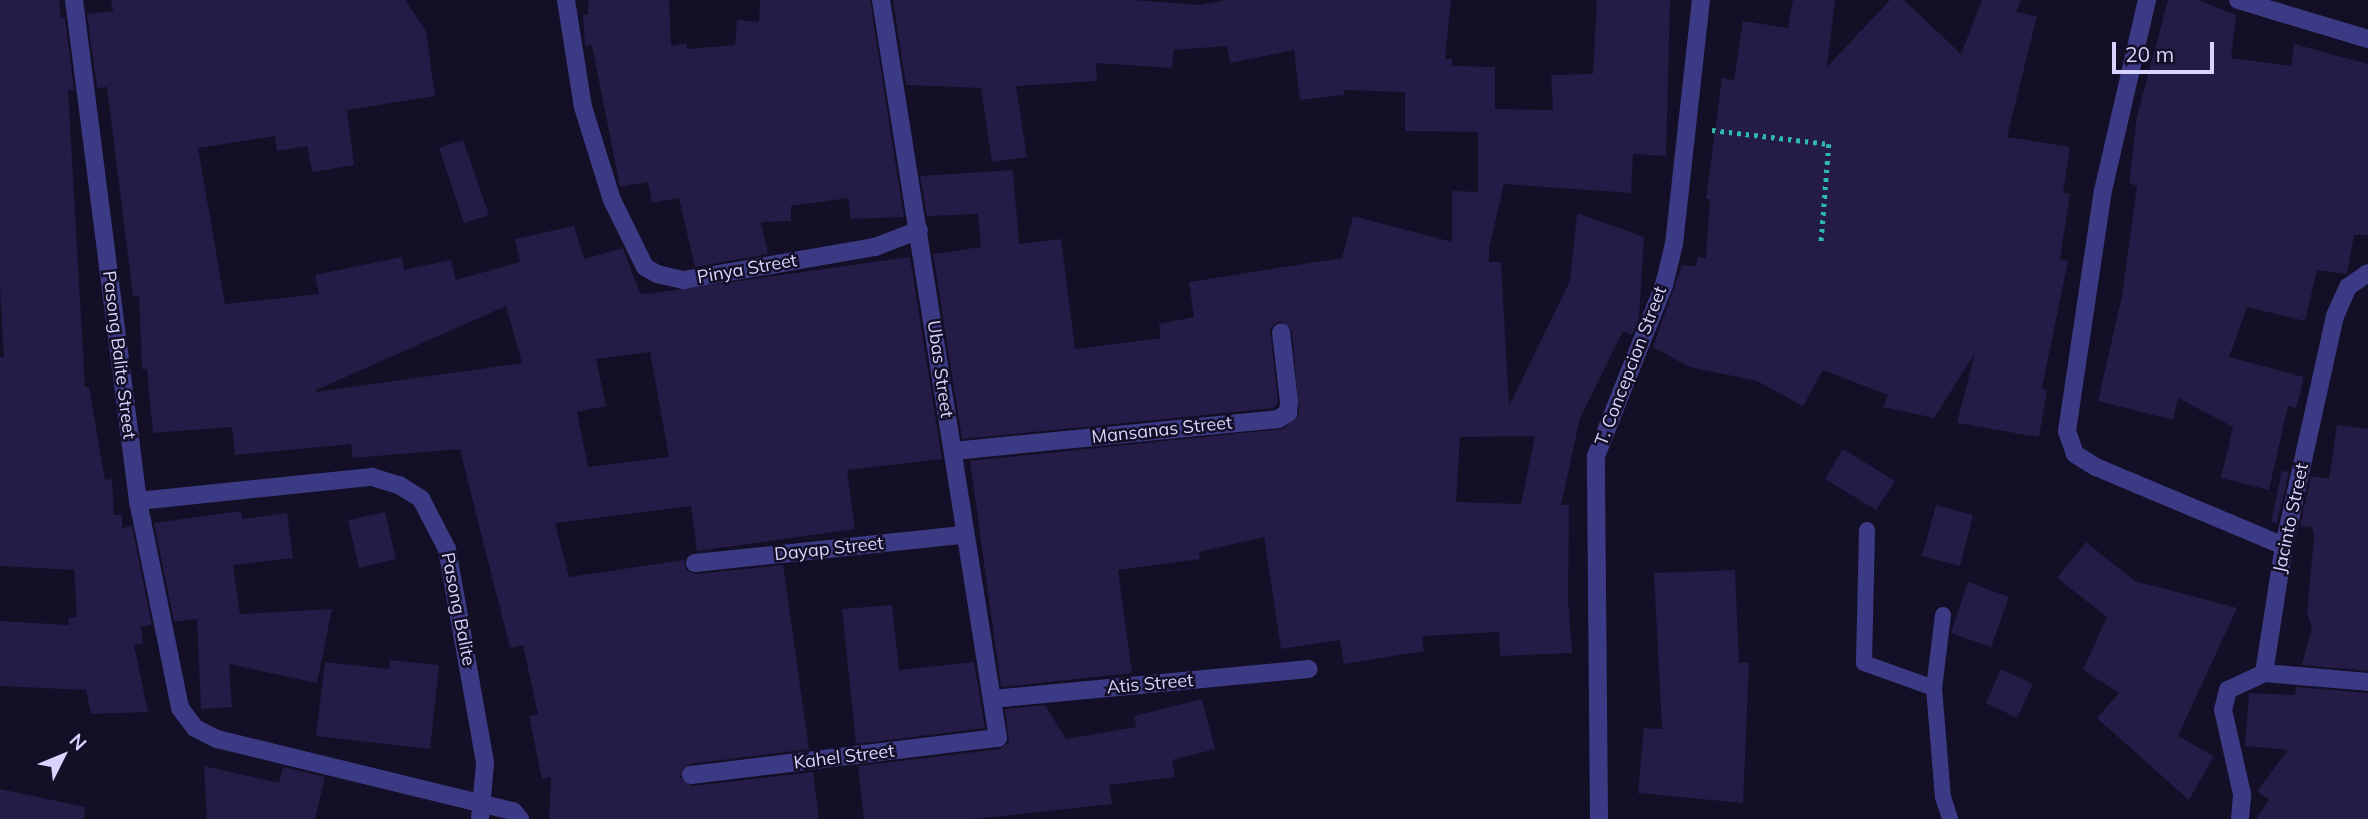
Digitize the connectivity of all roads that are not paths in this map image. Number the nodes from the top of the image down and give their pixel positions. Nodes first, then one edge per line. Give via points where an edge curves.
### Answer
1 (74, 0) edge
2 (566, 0) edge
3 (881, 0) edge
4 (1701, 0) edge
5 (2147, 0) edge
6 (2238, 0) edge
7 (2368, 39) edge
8 (919, 230) junction
9 (2368, 273) edge
10 (1281, 332) dead end
11 (953, 451) junction
12 (138, 501) junction
13 (1867, 530) dead end
14 (963, 535) junction
15 (2284, 546) junction
16 (695, 563) dead end
17 (1943, 615) dead end
18 (1309, 669) dead end
19 (2264, 673) junction
20 (2368, 682) edge
21 (1934, 688) junction
22 (992, 699) junction
23 (998, 738) joint
24 (691, 775) dead end
25 (481, 811) edge
26 (1605, 818) edge
27 (520, 819) edge
28 (1950, 819) edge
29 (2241, 819) edge

1 - 12 street, Pasong Balite Street
2 - 8 street, Pinya Street via 583,107 612,201 645,267 684,280 875,247
3 - 8 street, Ubas Street
4 - 26 street, T. Concepcion Street via 1674,244 1664,285 1596,456
5 - 15 street via 2103,190 2067,431 2075,454 2095,467
6 - 7 street
8 - 11 street, Ubas Street
9 - 15 street, Jacinto Street via 2348,288 2335,316
10 - 11 street, Mansanas Street via 1289,402 1288,413 1278,419
11 - 14 street, Ubas Street
12 - 25 street, Pasong Balite Street via 180,708 195,728 217,739
12 - 25 street, Pasong Balite via 372,477 399,485 421,499 447,549 485,763
13 - 21 lane via 1864,663
14 - 16 street, Dayap Street
14 - 22 street, Ubas Street
15 - 19 street, Jacinto Street
17 - 21 lane
18 - 22 street, Atis Street
19 - 20 street
19 - 29 street via 2228,690 2223,702 2232,764 2242,794
21 - 28 lane via 1943,797
22 - 23 street, Ubas Street
23 - 24 street, Kahel Street
25 - 27 street via 513,811

